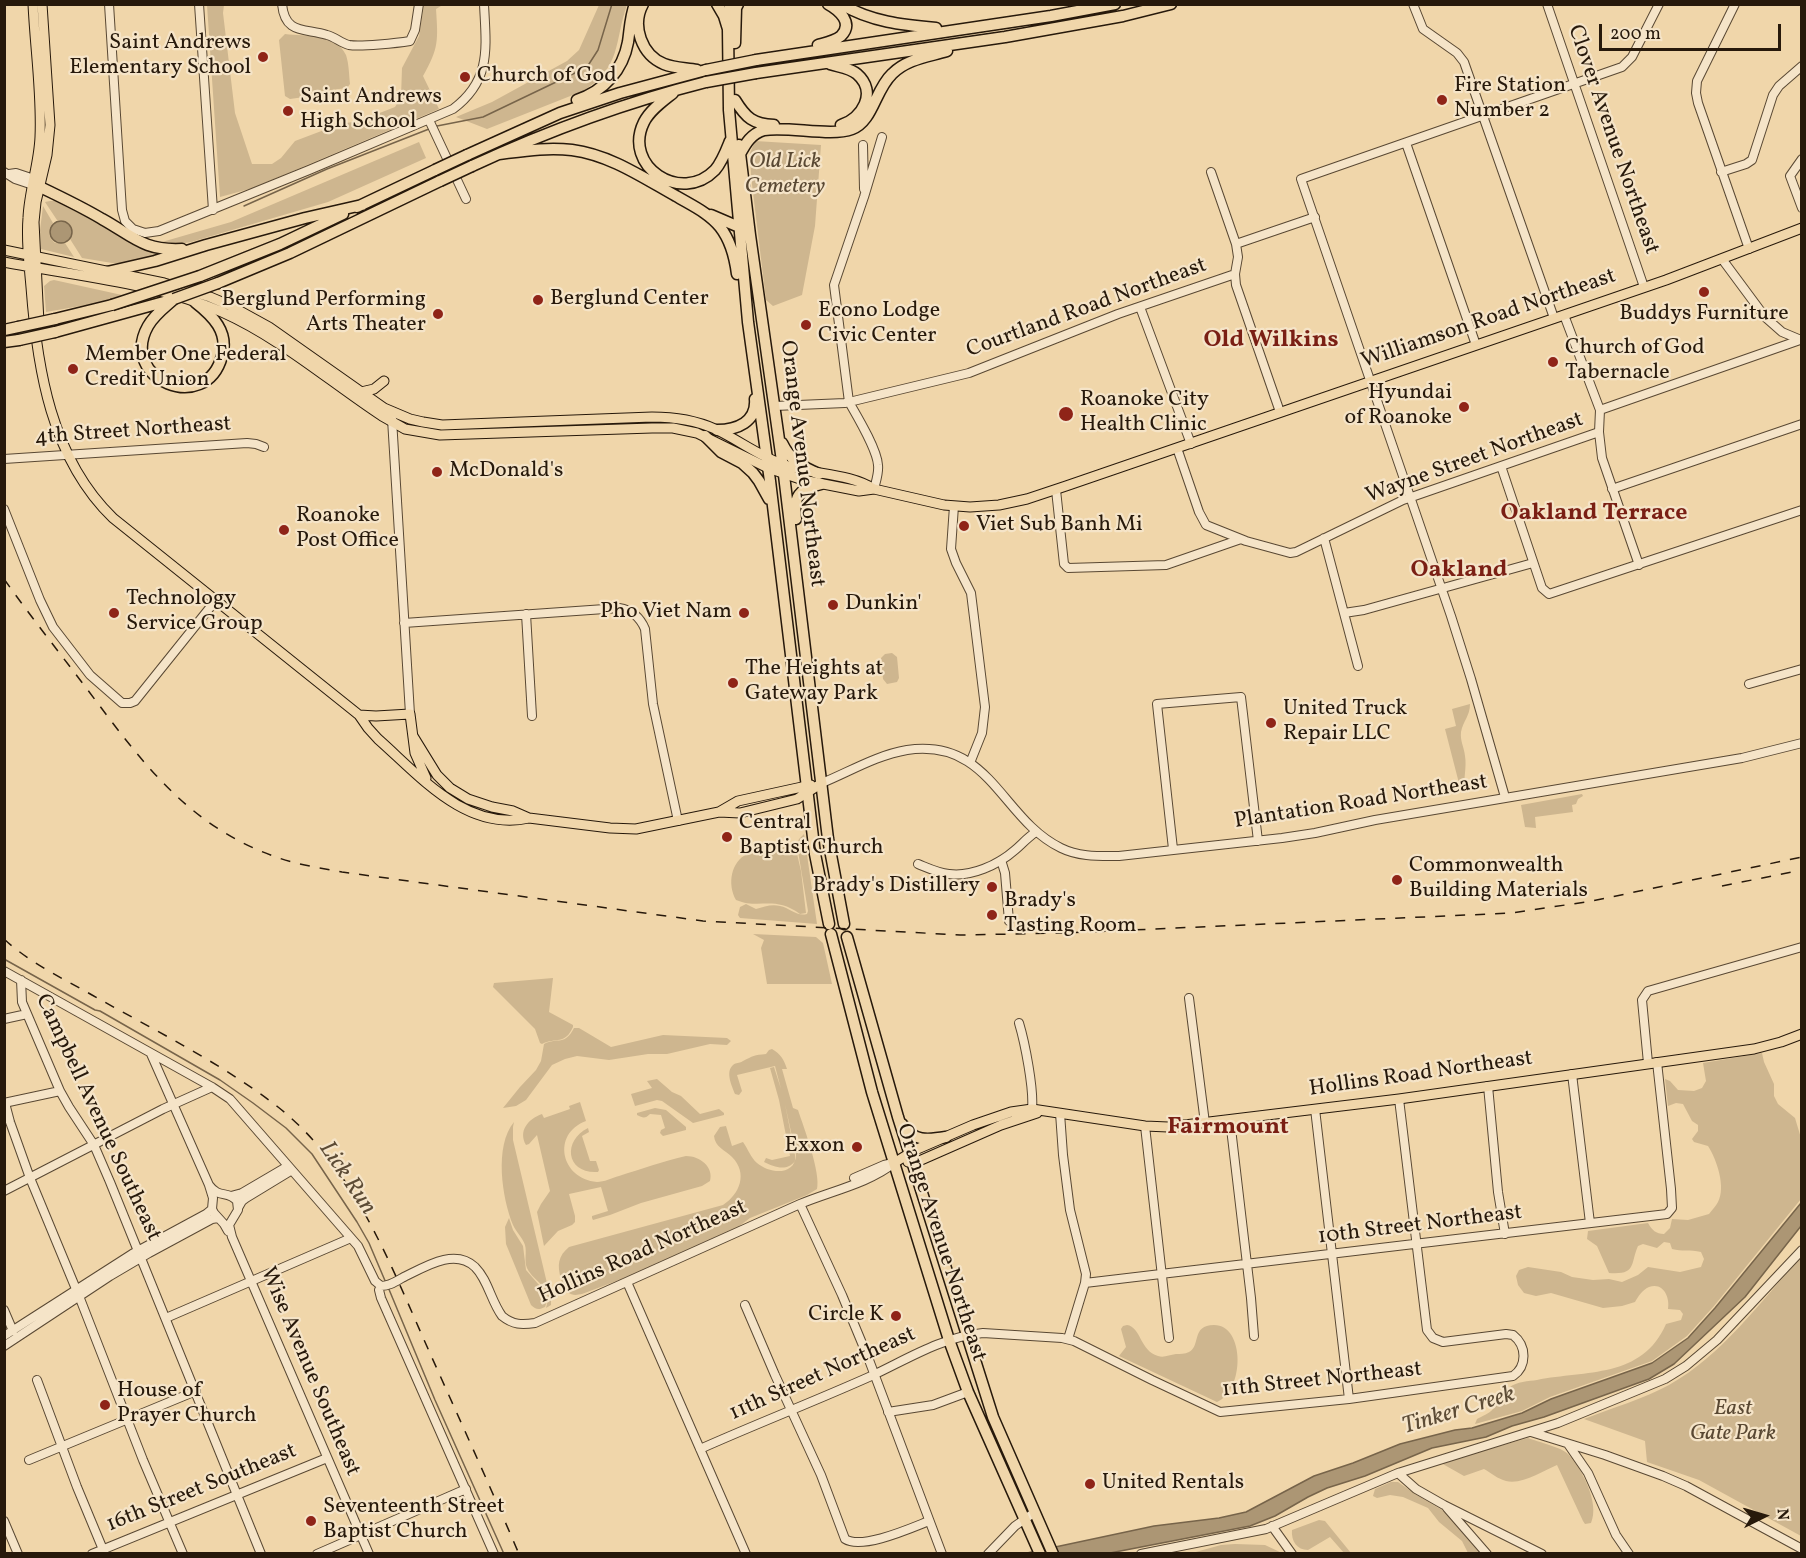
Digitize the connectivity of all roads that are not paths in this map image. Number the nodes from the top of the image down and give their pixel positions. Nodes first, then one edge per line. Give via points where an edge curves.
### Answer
1 (33, 4) edge
2 (42, 4) edge
3 (109, 4) edge
4 (199, 4) edge
5 (282, 4) edge
6 (419, 4) edge
7 (484, 4) edge
8 (635, 4) edge
9 (642, 4) edge
10 (717, 4) edge
11 (828, 4) edge
12 (841, 4) edge
13 (1115, 4) edge
14 (1171, 4) edge
15 (1413, 4) edge
16 (1546, 4) edge
17 (1659, 4) edge
18 (1735, 4) edge
19 (735, 5) edge
20 (728, 28) junction
21 (958, 30) junction
22 (990, 39) junction
23 (804, 53) junction
24 (824, 63) junction
25 (1802, 66) edge
26 (705, 70) junction
27 (1574, 84) junction
28 (677, 90) junction
29 (735, 100) junction
30 (560, 113) junction
31 (1484, 116) junction
32 (432, 128) junction
33 (882, 137) dead end
34 (731, 138) junction
35 (1406, 143) junction
36 (863, 145) dead end
37 (498, 154) junction
38 (740, 155) junction
39 (1802, 159) edge
40 (1211, 172) dead end
41 (1721, 172) junction
42 (7, 173) edge
43 (35, 184) junction
44 (864, 197) junction
45 (466, 200) dead end
46 (362, 205) junction
47 (1802, 208) edge
48 (213, 210) junction
49 (702, 212) junction
50 (1315, 217) junction
51 (739, 227) junction
52 (1802, 228) edge
53 (1236, 244) junction
54 (206, 245) junction
55 (1749, 249) junction
56 (4, 250) edge
57 (32, 256) junction
58 (1722, 259) junction
59 (4, 262) edge
60 (33, 268) junction
61 (107, 272) junction
62 (1235, 274) junction
63 (1644, 287) junction
64 (174, 299) junction
65 (195, 302) junction
66 (1140, 307) junction
67 (747, 310) junction
68 (1564, 315) junction
69 (1554, 318) junction
70 (748, 322) junction
71 (4, 330) edge
72 (1801, 340) edge
73 (4, 342) edge
74 (1476, 345) junction
75 (755, 369) junction
76 (384, 381) dead end
77 (1371, 381) junction
78 (361, 392) junction
79 (849, 402) junction
80 (775, 406) junction
81 (1600, 410) junction
82 (1280, 412) junction
83 (392, 417) junction
84 (1802, 424) edge
85 (717, 430) junction
86 (1599, 432) junction
87 (778, 434) junction
88 (705, 436) junction
89 (1191, 444) junction
90 (264, 447) dead end
91 (1177, 448) junction
92 (69, 454) junction
93 (4, 459) edge
94 (775, 466) junction
95 (1501, 466) junction
96 (820, 479) junction
97 (874, 489) junction
98 (1612, 489) junction
99 (1056, 490) junction
100 (1410, 497) junction
101 (954, 506) junction
102 (4, 509) edge
103 (774, 510) junction
104 (1802, 510) edge
105 (1324, 538) junction
106 (1241, 539) junction
107 (1533, 563) junction
108 (795, 564) junction
109 (1639, 565) junction
110 (1441, 588) junction
111 (216, 600) junction
112 (1344, 613) junction
113 (526, 614) junction
114 (404, 622) junction
115 (1358, 666) dead end
116 (1802, 669) edge
117 (1749, 684) dead end
118 (410, 714) junction
119 (359, 715) junction
120 (532, 716) dead end
121 (413, 736) junction
122 (1802, 743) edge
123 (970, 763) junction
124 (428, 783) junction
125 (822, 783) junction
126 (808, 789) junction
127 (1505, 797) junction
128 (528, 818) junction
129 (678, 821) junction
130 (1036, 832) junction
131 (1258, 841) junction
132 (1173, 849) junction
133 (1001, 860) junction
134 (918, 864) dead end
135 (1009, 921) dead end
136 (844, 924) dead end
137 (847, 937) dead end
138 (1802, 947) edge
139 (4, 971) edge
140 (21, 980) junction
141 (1189, 998) dead end
142 (27, 1014) junction
143 (4, 1019) edge
144 (1019, 1023) dead end
145 (1802, 1034) edge
146 (151, 1054) junction
147 (1653, 1063) junction
148 (1572, 1074) junction
149 (1488, 1086) junction
150 (212, 1087) junction
151 (60, 1091) junction
152 (1399, 1099) junction
153 (5, 1103) edge
154 (174, 1105) junction
155 (1032, 1109) junction
156 (1315, 1109) junction
157 (1042, 1111) junction
158 (1060, 1113) junction
159 (898, 1117) junction
160 (1230, 1120) junction
161 (1205, 1123) junction
162 (1145, 1126) junction
163 (946, 1137) junction
164 (94, 1146) junction
165 (911, 1158) junction
166 (894, 1163) junction
167 (290, 1168) junction
168 (30, 1178) junction
169 (209, 1185) junction
170 (4, 1191) edge
171 (227, 1195) junction
172 (800, 1204) junction
173 (212, 1206) junction
174 (236, 1213) junction
175 (219, 1219) junction
176 (1590, 1223) junction
177 (1505, 1234) junction
178 (232, 1237) junction
179 (351, 1238) junction
180 (1417, 1244) junction
181 (1802, 1250) edge
182 (140, 1253) junction
183 (1332, 1254) junction
184 (1247, 1264) junction
185 (1163, 1274) junction
186 (251, 1282) junction
187 (627, 1282) junction
188 (1085, 1283) junction
189 (381, 1286) junction
190 (78, 1293) junction
191 (746, 1305) dead end
192 (4, 1310) edge
193 (166, 1318) junction
194 (13, 1331) junction
195 (967, 1335) junction
196 (4, 1336) edge
197 (1254, 1336) dead end
198 (1169, 1338) dead end
199 (1068, 1339) junction
200 (949, 1340) junction
201 (4, 1346) edge
202 (874, 1374) junction
203 (37, 1380) dead end
204 (196, 1391) junction
205 (968, 1392) junction
206 (1349, 1399) junction
207 (791, 1409) junction
208 (888, 1412) junction
209 (128, 1419) junction
210 (1531, 1432) junction
211 (1568, 1444) junction
212 (62, 1446) junction
213 (700, 1449) junction
214 (327, 1458) junction
215 (29, 1460) dead end
216 (1398, 1473) junction
217 (466, 1489) junction
218 (237, 1493) junction
219 (1444, 1505) junction
220 (1035, 1512) junction
221 (1024, 1519) junction
222 (929, 1521) junction
223 (169, 1522) junction
224 (5, 1525) edge
225 (1272, 1526) junction
226 (361, 1535) junction
227 (1802, 1549) edge
228 (104, 1551) edge
229 (18, 1554) edge
230 (92, 1554) edge
231 (183, 1554) edge
232 (261, 1554) edge
233 (317, 1554) edge
234 (369, 1554) edge
235 (494, 1554) edge
236 (746, 1554) edge
237 (942, 1554) edge
238 (988, 1554) edge
239 (1040, 1554) edge
240 (1053, 1554) edge
241 (1140, 1554) edge
242 (1292, 1554) edge
243 (1487, 1554) edge
244 (1542, 1554) edge
245 (1629, 1554) edge

1 - 43 main road via 40,129
2 - 43 main road via 50,125 47,155
3 - 48 street via 125,221 145,233
4 - 48 street
5 - 6 street via 285,20 293,27 329,35 347,45 410,41
7 - 32 street via 486,53 480,79 462,103 444,114
8 - 30 highway via 625,53 617,71 605,84
9 - 26 highway via 638,30 642,44 655,60
10 - 20 highway
11 - 23 highway via 844,17 844,31 838,38
12 - 21 highway via 886,22
13 - 21 highway
14 - 22 highway
15 - 31 street via 1423,29 1462,58
16 - 27 street, Clover Avenue Northeast
17 - 27 street via 1628,63
18 - 41 street via 1696,86
19 - 20 main road
19 - 29 highway, Orange Avenue Northeast
20 - 34 highway, Orange Avenue Northeast
21 - 23 highway
22 - 24 highway
22 - 38 highway via 906,63 886,81 865,120 853,129 764,130 750,139
23 - 26 highway, bridge
24 - 28 highway, bridge
24 - 29 highway via 853,72 865,85 867,98 863,109 850,123 764,124 748,117
25 - 41 street via 1773,95 1752,160
26 - 30 highway
27 - 31 street
27 - 63 street, Clover Avenue Northeast
28 - 34 highway via 651,112 641,130 642,156 656,174 681,184 704,178 719,165
28 - 37 highway via 590,116
29 - 38 highway, Orange Avenue Northeast
30 - 46 highway, bridge
31 - 35 street
31 - 69 street
32 - 45 street
32 - 48 street
33 - 44 street
34 - 51 highway, Orange Avenue Northeast
35 - 50 street via 1302,178
35 - 74 street
36 - 44 street
37 - 49 highway via 558,149 598,156 627,168
37 - 64 highway, bridge via 290,253
38 - 80 highway, Orange Avenue Northeast
39 - 47 street via 1790,176
40 - 53 street
41 - 55 street
42 - 43 street via 16,173
43 - 54 highway via 150,246 173,250
43 - 57 main road
44 - 79 street via 833,289
46 - 54 highway
46 - 71 highway, bridge via 200,276 112,305
49 - 51 highway
49 - 70 highway via 721,228 731,248
50 - 53 street
50 - 77 street
51 - 67 highway, Orange Avenue Northeast
52 - 55 main road, Williamson Road Northeast
53 - 62 street
54 - 61 highway
55 - 58 main road, Williamson Road Northeast
56 - 57 main road, Williamson Road Northeast
57 - 60 main road
57 - 61 main road, Williamson Road Northeast
58 - 63 main road, Williamson Road Northeast
58 - 72 street via 1765,317 1782,332
59 - 60 main road, Williamson Road Northeast
60 - 65 main road, Williamson Road Northeast via 139,287
60 - 92 main road via 41,375 53,418
61 - 78 main road, Williamson Road Northeast via 176,286 229,305 268,327
62 - 66 street, Courtland Road Northeast
62 - 82 street
63 - 68 main road, Williamson Road Northeast
64 - 65 highway via 148,325 142,351 156,377 185,387 198,385 215,371 224,342 216,321
64 - 73 highway, bridge
65 - 83 main road, Williamson Road Northeast via 267,336
66 - 79 street, Courtland Road Northeast via 969,373
66 - 89 street
67 - 70 highway, Orange Avenue Northeast
67 - 94 highway via 753,322
68 - 69 main road, Williamson Road Northeast
68 - 81 street
69 - 74 main road, Williamson Road Northeast
70 - 75 highway, Orange Avenue Northeast
72 - 81 street, Wayne Street Northeast
74 - 77 main road, Williamson Road Northeast
75 - 85 highway via 752,417 741,425
75 - 94 highway, Orange Avenue Northeast
76 - 78 main road
77 - 82 main road, Williamson Road Northeast
77 - 100 street
78 - 83 main road, Williamson Road Northeast
79 - 80 street, Courtland Road Northeast
79 - 97 street via 877,458
80 - 87 highway, Orange Avenue Northeast
81 - 86 street
82 - 89 main road, Williamson Road Northeast
83 - 85 main road, Williamson Road Northeast via 433,424 669,417
83 - 88 main road, Williamson Road Northeast via 415,431 440,435 664,428
83 - 114 street
84 - 98 street
85 - 94 main road, Williamson Road Northeast
86 - 95 street, Wayne Street Northeast
86 - 98 street
87 - 94 highway, Orange Avenue Northeast
87 - 96 highway via 791,458
88 - 94 main road, Williamson Road Northeast
88 - 103 highway via 753,473
89 - 91 main road, Williamson Road Northeast
90 - 92 street, 4th Street Northeast via 247,443
91 - 99 main road, Williamson Road Northeast
91 - 106 street, Wayne Street Northeast via 1203,520 1210,528
92 - 93 street, 4th Street Northeast
92 - 111 main road via 85,485 107,513
94 - 96 main road, Williamson Road Northeast
94 - 103 highway, Orange Avenue Northeast
94 - 108 highway, Orange Avenue Northeast
95 - 100 street, Wayne Street Northeast
95 - 107 street
96 - 97 main road, Williamson Road Northeast via 859,491
96 - 108 highway via 800,493 795,502
97 - 101 main road, Williamson Road Northeast
98 - 109 street
99 - 101 main road, Williamson Road Northeast via 999,505
99 - 106 street via 1064,564 1068,568 1166,565
100 - 105 street, Wayne Street Northeast
100 - 110 street
101 - 123 street via 951,549 971,593 985,707 982,733
102 - 111 street via 47,615 90,675 122,703 135,701
103 - 126 highway, Orange Avenue Northeast
104 - 109 street
105 - 106 street, Wayne Street Northeast via 1290,553
105 - 112 street
107 - 109 street via 1542,588 1551,594
107 - 110 street
108 - 125 highway, Orange Avenue Northeast
110 - 112 street
110 - 127 street
111 - 119 main road
112 - 115 street
113 - 114 street
113 - 120 street
113 - 129 street via 625,609 643,624 654,713
114 - 118 street
116 - 117 street
118 - 119 main road
118 - 121 main road
119 - 124 main road via 378,739
121 - 124 main road via 415,753
121 - 128 main road via 437,775 458,794
122 - 127 street, Plantation Road Northeast via 1742,758
123 - 125 street, Plantation Road Northeast via 942,752 908,750
123 - 130 street, Plantation Road Northeast via 988,777
124 - 128 main road via 451,802 473,813 513,822
125 - 126 main road
125 - 136 highway, Orange Avenue Northeast
126 - 129 main road via 797,799 740,813 719,812
126 - 166 highway, Orange Avenue Northeast via 815,854 830,929
127 - 131 street, Plantation Road Northeast
128 - 129 main road via 624,829
130 - 132 street, Plantation Road Northeast via 1063,849 1087,855 1119,856
130 - 133 street
131 - 132 street, Plantation Road Northeast
131 - 132 street via 1241,697 1157,704
133 - 134 street via 951,875
133 - 135 street
137 - 159 highway, Orange Avenue Northeast
138 - 147 street via 1648,991 1642,1000
139 - 140 street, Campbell Avenue Southeast
140 - 142 street, Campbell Avenue Southeast via 20,993
140 - 146 street
141 - 161 street
142 - 143 street
142 - 151 street, Campbell Avenue Southeast
144 - 155 street
145 - 147 main road, Hollins Road Northeast via 1754,1049
146 - 150 street
146 - 154 street, Wise Avenue Southeast
147 - 148 main road, Hollins Road Northeast
147 - 176 street, 10th Street Northeast via 1664,1124 1671,1210 1667,1214
148 - 149 main road, Hollins Road Northeast
148 - 176 street
149 - 152 main road, Hollins Road Northeast
149 - 177 street
150 - 154 street
150 - 167 street via 235,1104
151 - 153 street
151 - 164 street, Campbell Avenue Southeast
152 - 156 main road, Hollins Road Northeast
152 - 180 street
153 - 168 street
154 - 164 street
154 - 169 street, Wise Avenue Southeast
155 - 157 main road, Hollins Road Northeast
155 - 163 main road, Hollins Road Northeast via 1000,1115
156 - 160 main road, Hollins Road Northeast
156 - 183 street
157 - 158 main road, Hollins Road Northeast
157 - 165 main road, Hollins Road Northeast via 919,1161
158 - 162 main road, Hollins Road Northeast
158 - 188 street via 1072,1224 1085,1268
159 - 163 highway via 905,1130 916,1138
159 - 165 highway, Orange Avenue Northeast
160 - 161 main road, Hollins Road Northeast
160 - 184 street
161 - 162 main road, Hollins Road Northeast
162 - 185 street
163 - 165 main road, Hollins Road Northeast
164 - 168 street
164 - 182 street, Campbell Avenue Southeast
165 - 166 main road, Hollins Road Northeast
165 - 195 highway, Orange Avenue Northeast
166 - 172 street, Hollins Road Northeast
166 - 200 highway, Orange Avenue Northeast
167 - 171 street via 242,1193
167 - 174 street via 246,1198
167 - 179 street
168 - 170 street
168 - 190 street
169 - 171 street
169 - 173 street, Wise Avenue Southeast
171 - 173 street via 216,1197
171 - 174 street via 237,1201
172 - 187 street, Hollins Road Northeast
172 - 202 street
173 - 175 street, Wise Avenue Southeast
173 - 182 street via 206,1214
174 - 175 street via 230,1220
174 - 178 street, Wise Avenue Southeast via 229,1225
175 - 178 street, Wise Avenue Southeast
175 - 182 street
176 - 177 street, 10th Street Northeast
177 - 180 street, 10th Street Northeast
178 - 186 street, Wise Avenue Southeast
179 - 186 street
179 - 189 street
180 - 183 street, 10th Street Northeast
180 - 206 street, 11th Street Northeast via 1427,1330 1433,1338 1443,1342 1514,1335 1520,1341 1522,1365 1518,1373 1508,1378
181 - 210 street via 1717,1340 1686,1366 1665,1379
182 - 190 street
182 - 193 street, Campbell Avenue Southeast
183 - 184 street, 10th Street Northeast
183 - 206 street
184 - 185 street, 10th Street Northeast
184 - 197 street
185 - 188 street, 10th Street Northeast
185 - 198 street
186 - 193 street
186 - 214 street, Wise Avenue Southeast
187 - 189 street, Hollins Road Northeast via 526,1325 502,1316 480,1273 460,1259 440,1260
187 - 213 street
188 - 199 street
189 - 217 street via 381,1298
190 - 194 street
190 - 201 street
190 - 209 street
191 - 207 street
192 - 194 street
193 - 204 street, Campbell Avenue Southeast
194 - 196 street
195 - 199 street, 11th Street Northeast
195 - 200 street, 11th Street Northeast
195 - 220 highway, Orange Avenue Northeast via 993,1417
199 - 206 street, 11th Street Northeast via 1220,1412
200 - 202 street, 11th Street Northeast
200 - 205 highway, Orange Avenue Northeast
202 - 207 street, 11th Street Northeast
202 - 208 street
203 - 212 street
204 - 209 street
204 - 218 street, Campbell Avenue Southeast
205 - 208 street via 933,1405
205 - 221 highway, Orange Avenue Northeast
207 - 213 street, 11th Street Northeast
207 - 222 street via 845,1539 851,1542 894,1536
208 - 222 street
209 - 212 street
209 - 223 street
210 - 211 street
210 - 216 street
211 - 227 street via 1686,1486
211 - 245 street via 1588,1473 1616,1535
212 - 215 street
212 - 228 street
213 - 236 street
214 - 218 street, 16th Street Southeast
214 - 226 street, Wise Avenue Southeast
216 - 219 street
216 - 225 street
217 - 226 street
217 - 235 street
218 - 223 street, 16th Street Southeast
218 - 232 street, Campbell Avenue Southeast
219 - 243 street
219 - 244 street
220 - 221 street
220 - 240 highway, Orange Avenue Northeast
221 - 238 street
221 - 239 highway, Orange Avenue Northeast
222 - 237 street
223 - 228 street, 16th Street Southeast
223 - 231 street
224 - 229 street
225 - 241 street
225 - 242 street
226 - 233 street
226 - 234 street, Wise Avenue Southeast
228 - 230 street, 16th Street Southeast

